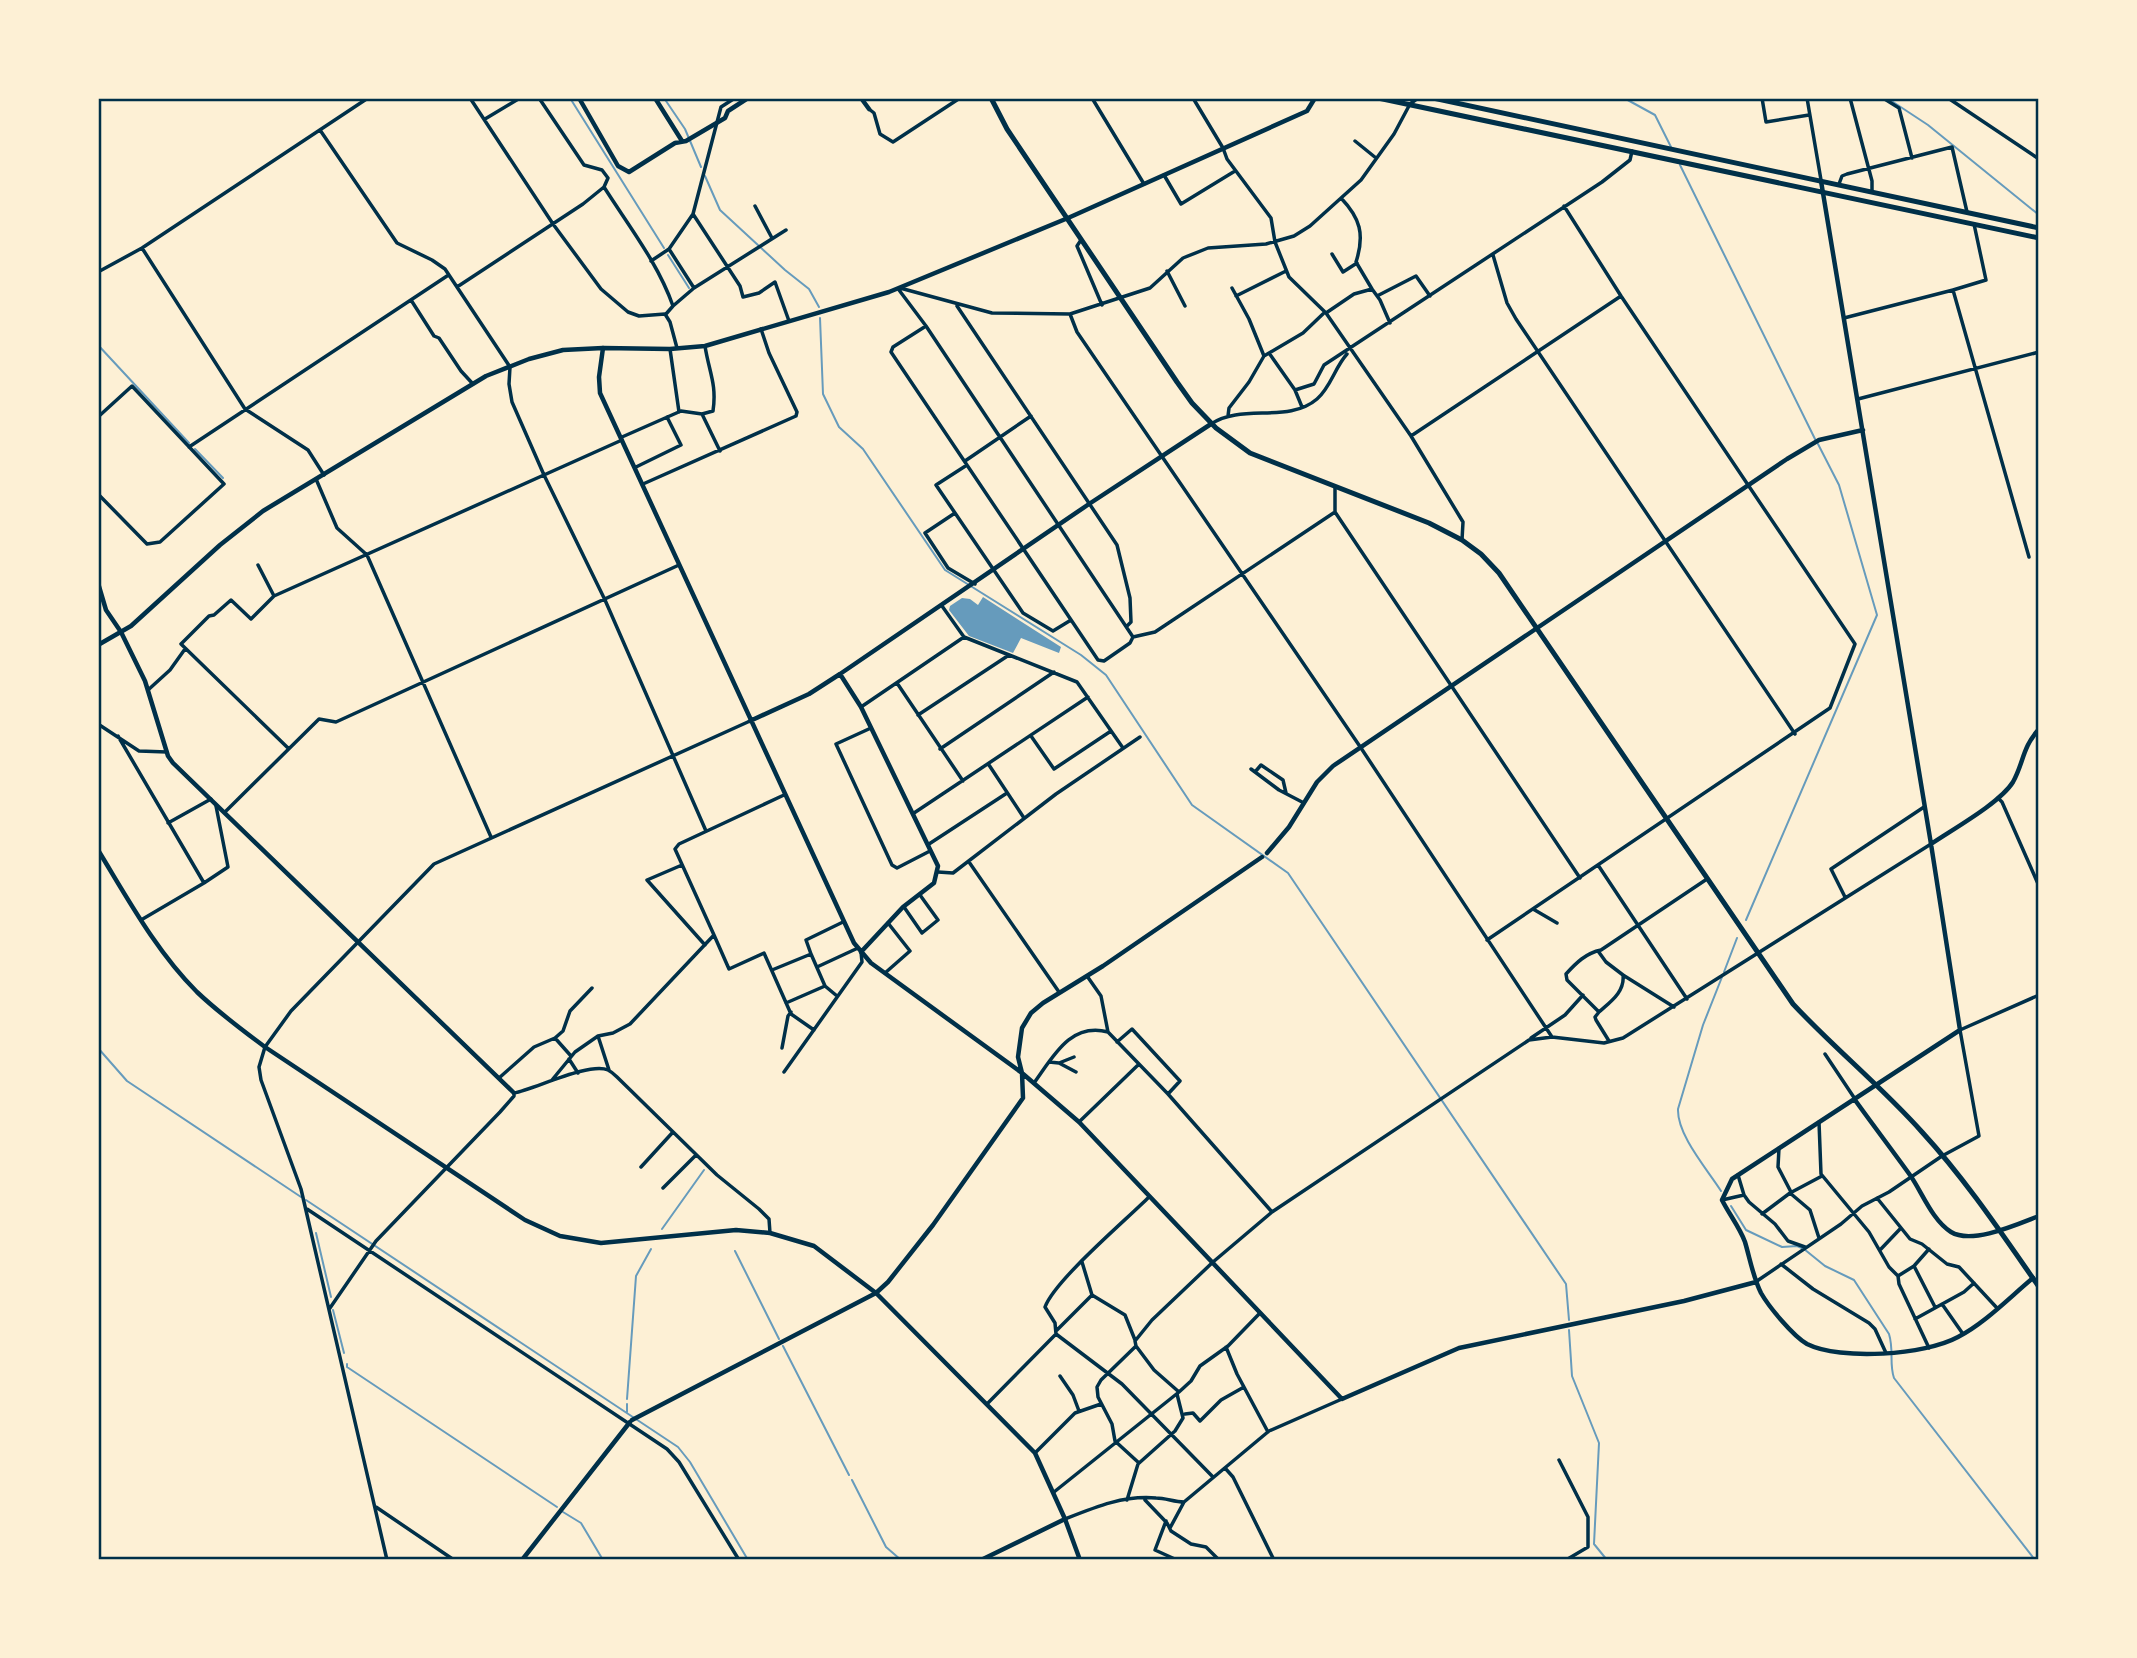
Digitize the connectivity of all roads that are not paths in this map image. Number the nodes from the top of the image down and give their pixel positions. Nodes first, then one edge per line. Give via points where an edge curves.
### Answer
1 (368, 98) edge
2 (470, 98) edge
3 (520, 98) edge
4 (539, 98) edge
5 (579, 98) edge
6 (655, 98) edge
7 (735, 98) edge
8 (748, 98) edge
9 (861, 98) edge
10 (960, 98) edge
11 (991, 98) edge
12 (1092, 98) edge
13 (1193, 98) edge
14 (1315, 98) edge
15 (1378, 98) edge
16 (1418, 98) edge
17 (1433, 98) edge
18 (1762, 98) edge
19 (1807, 98) edge
20 (1850, 98) edge
21 (1883, 98) edge
22 (1948, 98) edge
23 (1410, 104) junction
24 (869, 109) joint
25 (1810, 115) junction
26 (485, 119) junction
27 (716, 123) junction
28 (320, 130) junction
29 (684, 141) junction
30 (1354, 141) dead end
31 (1223, 148) junction
32 (1632, 151) junction
33 (1377, 158) junction
34 (1912, 158) junction
35 (2039, 159) edge
36 (1869, 169) junction
37 (1235, 171) junction
38 (1164, 174) junction
39 (1821, 180) junction
40 (1144, 184) junction
41 (1839, 184) junction
42 (604, 187) junction
43 (1824, 191) junction
44 (1872, 191) junction
45 (1340, 198) junction
46 (755, 206) dead end
47 (1564, 206) junction
48 (1967, 212) junction
49 (693, 214) junction
50 (1068, 218) junction
51 (553, 224) junction
52 (1974, 224) junction
53 (2039, 228) edge
54 (786, 230) dead end
55 (772, 238) junction
56 (2039, 238) edge
57 (1082, 239) junction
58 (1275, 242) junction
59 (142, 248) junction
60 (669, 249) junction
61 (1332, 254) dead end
62 (1493, 255) junction
63 (651, 261) junction
64 (1357, 263) junction
65 (728, 267) junction
66 (1167, 271) junction
67 (1286, 271) junction
68 (98, 272) edge
69 (448, 276) junction
70 (457, 287) junction
71 (694, 288) junction
72 (897, 288) junction
73 (1231, 288) dead end
74 (1372, 289) junction
75 (1953, 290) junction
76 (1236, 296) junction
77 (1377, 296) junction
78 (1621, 296) junction
79 (1430, 297) junction
80 (1122, 299) junction
81 (411, 300) junction
82 (956, 304) junction
83 (1102, 305) junction
84 (673, 306) junction
85 (1185, 306) dead end
86 (1326, 312) junction
87 (665, 314) junction
88 (1070, 314) junction
89 (1844, 318) junction
90 (789, 321) junction
91 (1390, 323) junction
92 (926, 326) junction
93 (761, 329) junction
94 (705, 346) junction
95 (604, 348) junction
96 (674, 349) junction
97 (1351, 349) junction
98 (1537, 352) junction
99 (2039, 352) edge
100 (1266, 355) junction
101 (510, 367) junction
102 (1974, 369) junction
103 (473, 384) junction
104 (1295, 390) junction
105 (1858, 399) junction
106 (1302, 407) junction
107 (245, 409) junction
108 (678, 412) junction
109 (702, 414) junction
110 (1228, 415) junction
111 (1031, 416) junction
112 (98, 417) edge
113 (667, 417) junction
114 (1212, 424) junction
115 (1863, 430) junction
116 (1411, 436) junction
117 (1000, 437) junction
118 (623, 439) junction
119 (189, 447) junction
120 (720, 451) junction
121 (1163, 456) junction
122 (966, 463) junction
123 (636, 467) junction
124 (324, 475) junction
125 (544, 475) junction
126 (316, 479) junction
127 (643, 484) junction
128 (1749, 484) junction
129 (1335, 487) junction
130 (98, 494) edge
131 (1088, 503) junction
132 (1335, 512) junction
133 (955, 513) junction
134 (1059, 524) junction
135 (1462, 540) junction
136 (1666, 541) junction
137 (1024, 548) junction
138 (367, 555) junction
139 (2029, 557) dead end
140 (258, 565) dead end
141 (679, 565) junction
142 (994, 570) junction
143 (1241, 574) junction
144 (98, 583) edge
145 (972, 585) junction
146 (274, 596) junction
147 (605, 600) junction
148 (942, 606) junction
149 (1071, 620) junction
150 (1127, 626) junction
151 (1537, 626) junction
152 (121, 632) junction
153 (964, 637) junction
154 (1133, 637) junction
155 (98, 645) edge
156 (185, 649) junction
157 (1009, 655) junction
158 (1054, 672) junction
159 (840, 674) junction
160 (423, 682) junction
161 (897, 683) junction
162 (1451, 685) junction
163 (148, 690) junction
164 (1088, 697) junction
165 (861, 707) junction
166 (918, 715) junction
167 (750, 721) junction
168 (98, 724) edge
169 (872, 727) junction
170 (2039, 729) edge
171 (1111, 731) junction
172 (1794, 734) junction
173 (1031, 736) junction
174 (118, 737) junction
175 (1140, 737) dead end
176 (288, 748) junction
177 (1123, 748) junction
178 (1361, 748) junction
179 (940, 749) junction
180 (167, 752) junction
181 (673, 755) junction
182 (989, 765) junction
183 (963, 781) junction
184 (1007, 793) junction
185 (1286, 793) junction
186 (784, 796) junction
187 (1998, 798) junction
188 (214, 801) junction
189 (1304, 803) junction
190 (1924, 807) junction
191 (225, 812) junction
192 (914, 813) junction
193 (1024, 818) junction
194 (1667, 819) junction
195 (169, 823) junction
196 (706, 831) junction
197 (491, 837) junction
198 (1931, 844) junction
199 (931, 847) junction
200 (98, 850) edge
201 (969, 862) junction
202 (682, 865) junction
203 (1598, 865) junction
204 (938, 872) junction
205 (1580, 878) junction
206 (1707, 879) junction
207 (204, 883) junction
208 (2039, 886) edge
209 (920, 895) junction
210 (1845, 897) junction
211 (904, 907) junction
212 (1533, 909) junction
213 (141, 920) junction
214 (843, 922) junction
215 (888, 923) junction
216 (1557, 923) dead end
217 (1638, 926) junction
218 (714, 935) junction
219 (1487, 940) junction
220 (358, 942) junction
221 (705, 946) junction
222 (860, 950) junction
223 (1598, 951) junction
224 (811, 954) junction
225 (1757, 954) junction
226 (817, 967) junction
227 (772, 970) junction
228 (884, 973) junction
229 (1623, 975) junction
230 (1087, 976) junction
231 (825, 986) junction
232 (592, 988) dead end
233 (1060, 993) junction
234 (1583, 995) junction
235 (2039, 995) edge
236 (838, 997) junction
237 (1688, 999) junction
238 (786, 1003) junction
239 (1674, 1007) junction
240 (791, 1012) junction
241 (1599, 1012) junction
242 (1546, 1028) junction
243 (814, 1030) junction
244 (1960, 1030) junction
245 (1108, 1032) junction
246 (598, 1036) junction
247 (1552, 1037) junction
248 (555, 1038) junction
249 (1529, 1040) junction
250 (1609, 1041) junction
251 (1117, 1042) junction
252 (265, 1047) junction
253 (782, 1048) dead end
254 (1825, 1054) dead end
255 (1074, 1056) dead end
256 (570, 1057) junction
257 (1049, 1062) junction
258 (1059, 1063) junction
259 (1138, 1065) junction
260 (609, 1070) junction
261 (784, 1072) dead end
262 (1076, 1072) dead end
263 (578, 1073) junction
264 (1022, 1073) junction
265 (499, 1078) junction
266 (552, 1080) junction
267 (1034, 1083) junction
268 (1876, 1087) junction
269 (514, 1093) junction
270 (1168, 1094) junction
271 (1855, 1100) junction
272 (1079, 1122) junction
273 (1819, 1122) junction
274 (673, 1132) junction
275 (1779, 1148) junction
276 (696, 1154) junction
277 (1942, 1156) junction
278 (446, 1167) junction
279 (641, 1167) dead end
280 (1738, 1175) junction
281 (1822, 1176) junction
282 (1911, 1177) junction
283 (663, 1188) dead end
284 (1791, 1193) junction
285 (1744, 1195) junction
286 (1149, 1197) junction
287 (1877, 1198) junction
288 (1722, 1200) junction
289 (305, 1206) junction
290 (1272, 1212) junction
291 (1762, 1214) junction
292 (1854, 1214) junction
293 (2039, 1216) edge
294 (1900, 1229) junction
295 (1999, 1231) junction
296 (770, 1233) junction
297 (1819, 1238) junction
298 (1805, 1247) junction
299 (371, 1248) junction
300 (1929, 1249) junction
301 (1880, 1250) junction
302 (1082, 1262) junction
303 (1213, 1262) junction
304 (1781, 1264) junction
305 (1914, 1266) junction
306 (1898, 1276) junction
307 (2033, 1278) junction
308 (1756, 1282) junction
309 (1974, 1283) junction
310 (2039, 1287) edge
311 (876, 1293) junction
312 (1092, 1295) junction
313 (1942, 1304) junction
314 (330, 1308) junction
315 (1936, 1308) junction
316 (1997, 1308) junction
317 (1260, 1313) junction
318 (1915, 1319) junction
319 (1057, 1332) junction
320 (1963, 1334) junction
321 (1135, 1340) junction
322 (1136, 1346) junction
323 (1226, 1347) junction
324 (1928, 1348) junction
325 (1886, 1353) junction
326 (1109, 1374) junction
327 (1060, 1376) dead end
328 (1244, 1387) junction
329 (1178, 1392) junction
330 (1342, 1399) junction
331 (987, 1404) junction
332 (1101, 1404) junction
333 (1079, 1411) junction
334 (1149, 1414) junction
335 (1184, 1414) junction
336 (631, 1421) junction
337 (1268, 1432) junction
338 (1170, 1434) junction
339 (1115, 1441) junction
340 (1035, 1452) junction
341 (1559, 1460) dead end
342 (1139, 1463) junction
343 (1225, 1468) junction
344 (1213, 1477) junction
345 (1054, 1492) junction
346 (1143, 1499) junction
347 (1186, 1499) junction
348 (1126, 1500) junction
349 (374, 1506) junction
350 (1065, 1519) junction
351 (1166, 1521) junction
352 (1170, 1528) junction
353 (387, 1560) edge
354 (454, 1560) edge
355 (522, 1560) edge
356 (739, 1560) edge
357 (981, 1560) edge
358 (1080, 1560) edge
359 (1177, 1560) edge
360 (1219, 1560) edge
361 (1274, 1560) edge
362 (1566, 1560) edge

1 - 28 street
2 - 26 street
3 - 26 street
4 - 42 street via 584,166 602,170 608,178
5 - 29 street via 618,166 629,172
6 - 29 street
7 - 27 street via 721,107
8 - 27 street
9 - 24 street
10 - 24 street via 893,142 880,134
11 - 50 main road
12 - 40 street
13 - 31 street
14 - 31 street via 1307,111
15 - 23 main road
16 - 23 street
17 - 39 main road
18 - 25 street via 1766,122
19 - 25 street
20 - 36 street
21 - 34 street via 1899,108
22 - 35 street
23 - 32 main road
23 - 33 street
25 - 39 street
26 - 51 street
27 - 29 street
27 - 49 street
28 - 59 street
28 - 69 street via 397,243 439,264
30 - 33 street
31 - 37 street
31 - 38 street
32 - 43 main road
32 - 47 street via 1623,166
33 - 45 street
34 - 36 street
34 - 48 street via 1952,147
36 - 41 street via 1842,176
36 - 44 street
37 - 38 street via 1181,204
37 - 58 street via 1266,208
38 - 40 street
39 - 41 main road
39 - 43 street
40 - 50 street
41 - 44 main road
42 - 51 street
42 - 63 street
43 - 52 main road
43 - 89 street
44 - 48 main road
45 - 58 street via 1311,226
45 - 64 street via 1359,220
46 - 55 street
47 - 62 street
47 - 78 street
48 - 53 main road
49 - 60 street
49 - 65 street
50 - 57 main road
50 - 72 street
51 - 70 street
51 - 87 street via 613,302 639,316
52 - 56 main road
52 - 75 street via 1986,280
54 - 55 street
55 - 65 street
57 - 80 main road
57 - 83 street via 1077,246
58 - 66 street via 1208,248 1183,258
58 - 67 street
59 - 68 street
59 - 107 street
60 - 63 street
60 - 71 street
61 - 64 street via 1343,272
62 - 79 street
62 - 98 street via 1507,303
63 - 84 street
64 - 74 street
65 - 71 street
65 - 90 street via 743,297 775,282
66 - 80 street via 1150,288
66 - 85 street
67 - 76 street
67 - 86 street
69 - 70 street
69 - 81 street
70 - 101 street
71 - 84 street
72 - 82 street
72 - 90 street
72 - 92 street
73 - 76 street
74 - 77 street
74 - 86 street via 1354,294
75 - 89 street
75 - 102 street
76 - 100 street
77 - 79 street via 1416,276
77 - 91 street
78 - 98 street
78 - 128 street
79 - 91 street
80 - 83 street
80 - 114 main road via 1192,403
81 - 103 street
81 - 107 street
82 - 88 street via 992,313
82 - 111 street
83 - 88 street
84 - 87 street
86 - 97 street
86 - 100 street via 1303,333
87 - 96 street
88 - 121 street via 1077,332
89 - 105 street
90 - 93 street
91 - 97 street
92 - 117 street
92 - 122 street via 891,352
93 - 94 street
93 - 120 street via 796,416
94 - 96 street
94 - 109 street via 716,390 713,411
95 - 96 street
95 - 101 street via 562,350
95 - 118 street via 600,393
96 - 108 street
97 - 104 street via 1324,365 1314,384
97 - 106 street via 1326,389 1315,402
97 - 116 street
98 - 116 street
98 - 136 street
99 - 102 street
100 - 104 street
100 - 110 street
101 - 103 street
101 - 125 street via 512,402
102 - 105 street
102 - 139 street
103 - 124 street
104 - 106 street
105 - 115 street
106 - 110 street
107 - 119 street
107 - 124 street via 308,450
108 - 109 street
108 - 113 street
109 - 120 street
110 - 114 street
111 - 117 street
111 - 131 street
112 - 119 street via 132,386
113 - 118 street
113 - 123 street via 681,445
114 - 121 street
114 - 129 main road via 1250,453
115 - 128 street via 1816,442
115 - 190 street
116 - 135 street via 1463,522
117 - 122 street
117 - 134 street
118 - 123 street
118 - 125 street
119 - 130 street via 224,485 160,542 147,544
120 - 127 street
121 - 131 street
121 - 143 street
122 - 133 street via 936,485
122 - 137 street
123 - 127 street
124 - 126 street
125 - 138 street
125 - 147 street
126 - 138 street via 337,528
126 - 152 street via 263,511
127 - 141 street
128 - 136 street
128 - 172 street via 1855,643 1830,708
129 - 132 street
129 - 135 main road
131 - 134 street
131 - 150 street via 1117,545 1130,598 1131,622
132 - 143 street
132 - 162 street
133 - 142 street
133 - 145 street via 925,533 948,568
134 - 137 street
134 - 150 street
135 - 151 main road via 1500,573
136 - 151 street
136 - 172 street
137 - 142 street
137 - 149 street
138 - 146 street
138 - 160 street
140 - 146 street
141 - 147 street
141 - 167 street
142 - 145 street
142 - 149 street via 1023,613 1053,631
143 - 154 street via 1155,632
143 - 178 street
144 - 152 street via 106,610
145 - 148 street
146 - 156 street via 251,619 231,600 181,644
147 - 160 street
147 - 181 street
148 - 153 street
148 - 159 street
149 - 154 street via 1098,660 1104,661
150 - 154 street
151 - 162 street
151 - 194 main road
152 - 155 street
152 - 163 street
153 - 157 street
153 - 161 street
156 - 163 street
156 - 176 street
157 - 158 street
157 - 166 street
158 - 164 street via 1077,682
158 - 179 street
159 - 165 street
159 - 167 street
160 - 176 street via 337,722 319,719
160 - 197 street
161 - 165 street
161 - 166 street
162 - 178 street
162 - 205 street
163 - 180 street
164 - 171 street
164 - 173 street
165 - 169 street
166 - 179 street
167 - 181 street
167 - 186 street
168 - 174 street
169 - 192 street
169 - 199 street via 836,744 892,865 897,868
170 - 187 street via 2027,742 2012,783
171 - 173 street via 1054,769
171 - 177 street
172 - 194 street
173 - 182 street
174 - 180 street via 139,751
174 - 195 street
175 - 177 street
176 - 191 street
177 - 193 street
178 - 189 street via 1334,765
178 - 219 street
179 - 183 street
180 - 188 street
181 - 196 street
181 - 197 street
182 - 183 street
182 - 184 street
183 - 192 street
184 - 193 street
184 - 199 street
185 - 185 street via 1253,770 1261,765 1283,780
185 - 189 street
186 - 196 street
186 - 214 street
187 - 198 street
187 - 208 street
188 - 191 street
188 - 195 street
188 - 207 street via 228,867
189 - 230 street via 1265,855
190 - 198 street
190 - 210 street via 1830,869
191 - 220 street
192 - 199 street
193 - 201 street
194 - 203 street
194 - 206 main road
195 - 207 street
196 - 202 street via 675,849
197 - 220 street via 434,864
198 - 210 street
198 - 244 street
199 - 204 street
200 - 213 street
201 - 204 street via 953,873
201 - 233 street
202 - 218 street
202 - 221 street via 647,880
203 - 205 street
203 - 217 street
204 - 209 street via 934,883
205 - 212 street
206 - 217 street
206 - 225 main road
207 - 213 street
209 - 211 street
209 - 211 street via 938,920 922,933
210 - 225 street
211 - 215 street
212 - 216 street
212 - 219 street
213 - 252 street via 198,993
214 - 222 street
214 - 224 street via 806,940
215 - 222 street
215 - 228 street via 910,951
217 - 223 street
217 - 237 street
218 - 221 street
218 - 227 street via 730,969 764,953
219 - 242 street
220 - 252 street via 300,1000
220 - 265 street
221 - 246 street via 629,1024
222 - 226 street
222 - 228 street
222 - 236 street via 862,962
223 - 229 street
223 - 234 street via 1585,956 1566,974
224 - 226 street
224 - 227 street
225 - 237 street
225 - 268 main road via 1793,1004
226 - 231 street
227 - 238 street
228 - 264 street
229 - 239 street
229 - 241 street via 1621,989
230 - 233 street
230 - 245 street via 1101,996
231 - 236 street
231 - 238 street
232 - 248 street via 570,1011 563,1031
233 - 264 street via 1031,1013 1022,1028 1018,1057
234 - 241 street
234 - 242 street
235 - 244 street
236 - 243 street
237 - 239 street
238 - 240 street
239 - 250 street via 1636,1031
240 - 243 street
240 - 253 street
241 - 250 street via 1596,1020
242 - 247 street
242 - 249 street
243 - 261 street
244 - 268 street
244 - 277 street via 1979,1136
245 - 251 street
245 - 257 street via 1097,1029 1069,1038
246 - 256 street
246 - 260 street
247 - 249 street
247 - 250 street
248 - 256 street
248 - 265 street via 534,1047
249 - 290 street
251 - 259 street
251 - 270 street via 1132,1029 1180,1081
252 - 278 street
252 - 289 street via 259,1067 261,1080
254 - 271 street
255 - 258 street
256 - 263 street
256 - 266 street
257 - 258 street
257 - 267 street
258 - 262 street
259 - 270 street
259 - 272 street
260 - 263 street
260 - 274 street
263 - 266 street
264 - 267 street
264 - 311 street via 1023,1098 933,1226
265 - 269 street
266 - 269 street
267 - 272 street
268 - 271 street
268 - 277 main road
269 - 278 street
270 - 290 street
271 - 273 street
271 - 282 street
272 - 286 street
273 - 275 street
273 - 281 street
274 - 276 street
274 - 279 street
275 - 280 street
275 - 284 street via 1778,1167
276 - 283 street
276 - 296 street via 760,1209 769,1219
277 - 282 street
277 - 295 main road
278 - 296 street via 525,1220 582,1241 736,1230
278 - 299 street
280 - 285 street
280 - 288 street
281 - 284 street
281 - 292 street
282 - 287 street
282 - 295 street via 1951,1233
284 - 291 street
284 - 297 street via 1810,1210
285 - 288 street
285 - 291 street
286 - 302 street
286 - 303 street
287 - 292 street
287 - 294 street
288 - 308 street via 1744,1239
289 - 299 street
289 - 314 street
290 - 303 street
291 - 298 street via 1788,1241
292 - 297 street
292 - 301 street
293 - 295 street
294 - 300 street
294 - 301 street
295 - 307 main road
296 - 311 street via 814,1246
297 - 298 street
298 - 304 street
299 - 314 street
299 - 336 street
300 - 305 street
300 - 309 street via 1947,1264 1959,1267
301 - 306 street
302 - 312 street
302 - 319 street via 1048,1298 1045,1307
303 - 317 street
303 - 321 street
304 - 308 street
304 - 325 street via 1875,1329
305 - 306 street
305 - 315 street
306 - 318 street
307 - 310 main road
307 - 316 street
308 - 325 street via 1805,1342 1837,1352
308 - 330 street via 1459,1348
309 - 313 street
309 - 316 street
311 - 331 street
311 - 336 street
312 - 319 street
312 - 321 street via 1125,1315
313 - 315 street
313 - 320 street
314 - 349 street
315 - 318 street
316 - 320 street
317 - 323 street
317 - 330 street
318 - 324 street
319 - 326 street
319 - 331 street
320 - 324 street
321 - 322 street
322 - 326 street
322 - 329 street
323 - 328 street
323 - 329 street via 1200,1366
324 - 325 street
326 - 332 street via 1097,1387
326 - 334 street
327 - 333 street
328 - 335 street via 1221,1400 1200,1421 1194,1413
328 - 337 street
329 - 334 street
329 - 335 street
330 - 337 street
331 - 340 street
332 - 333 street
332 - 339 street
333 - 340 street
334 - 338 street
334 - 339 street
335 - 338 street
336 - 355 street
336 - 356 street via 674,1455
337 - 343 street
338 - 342 street
338 - 344 street
339 - 342 street
339 - 345 street
340 - 345 street
341 - 362 street via 1588,1517 1588,1547
342 - 348 street
343 - 344 street
343 - 361 street
344 - 347 street
345 - 350 street
346 - 347 street
346 - 348 street
346 - 351 street
347 - 352 street
348 - 350 street via 1114,1500
349 - 353 street
349 - 354 street
350 - 357 street
350 - 358 street
351 - 352 street
351 - 359 street via 1155,1550
352 - 360 street via 1191,1544 1206,1547

